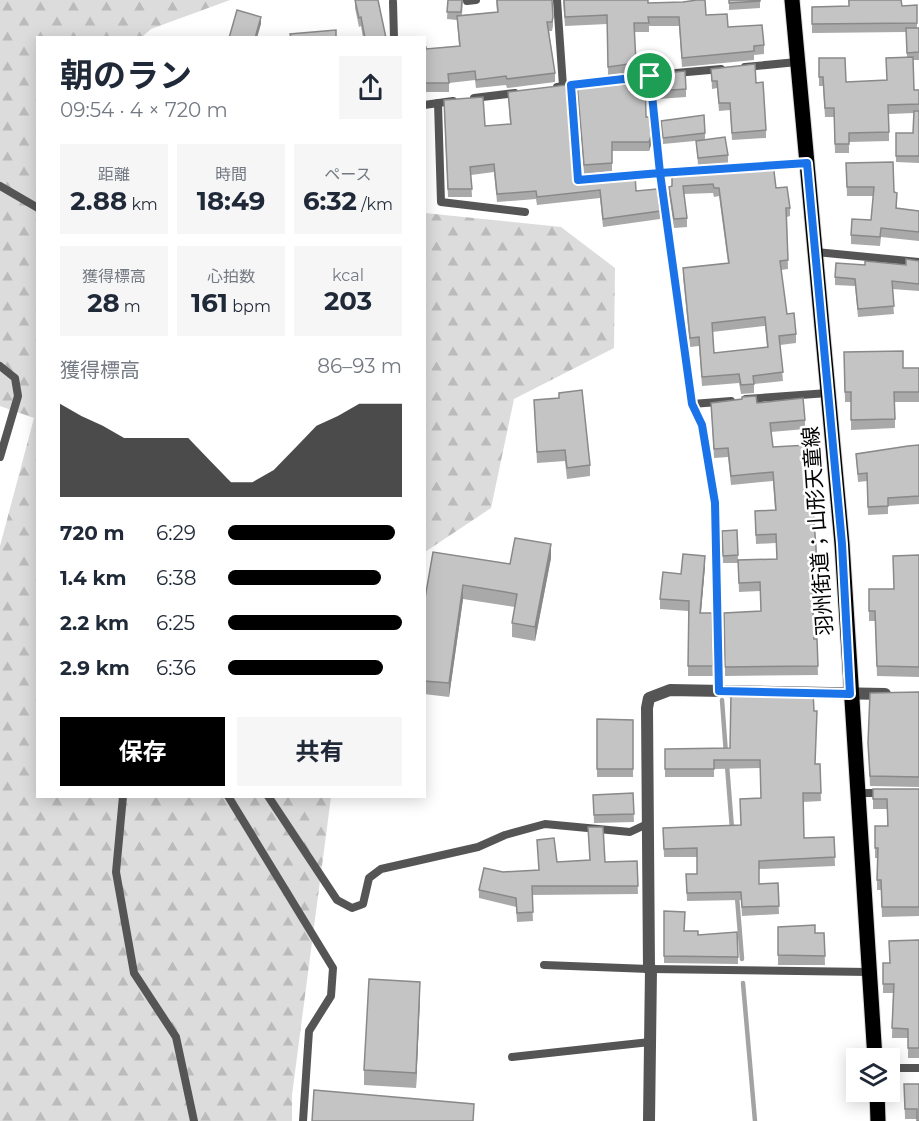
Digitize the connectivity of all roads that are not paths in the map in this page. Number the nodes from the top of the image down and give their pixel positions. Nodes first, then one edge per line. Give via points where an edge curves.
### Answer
1 (476, 0) edge
2 (557, 0) edge
3 (792, 0) edge
4 (467, 1) edge
5 (393, 2) dead end
6 (394, 36) edge
7 (797, 62) junction
8 (729, 68) edge
9 (741, 68) edge
10 (650, 76) junction
11 (627, 78) edge
12 (593, 82) edge
13 (567, 86) junction
14 (552, 88) edge
15 (529, 91) edge
16 (438, 103) junction
17 (426, 105) edge
18 (807, 163) junction
19 (751, 167) edge
20 (694, 171) edge
21 (660, 173) junction
22 (613, 177) edge
23 (590, 179) edge
24 (0, 186) edge
25 (36, 207) edge
26 (525, 212) dead end
27 (816, 252) junction
28 (919, 262) edge
29 (0, 366) edge
30 (828, 393) junction
31 (692, 404) junction
32 (0, 421) edge
33 (10, 423) junction
34 (0, 457) edge
35 (719, 691) junction
36 (850, 694) junction
37 (896, 694) edge
38 (857, 793) junction
39 (888, 793) edge
40 (123, 798) edge
41 (229, 798) edge
42 (269, 798) edge
43 (647, 824) junction
44 (544, 965) dead end
45 (650, 969) junction
46 (869, 972) junction
47 (650, 1042) junction
48 (874, 1048) edge
49 (512, 1057) dead end
50 (900, 1068) edge
51 (919, 1068) edge
52 (877, 1102) edge
53 (194, 1121) edge
54 (303, 1121) edge
55 (650, 1121) edge
56 (878, 1121) edge

1 - 4 lane
2 - 13 lane
3 - 7 main road, 羽州街道；山形天童線
5 - 6 lane
7 - 9 lane
7 - 18 main road, 羽州街道；山形天童線
8 - 10 lane
10 - 11 lane
10 - 21 lane
12 - 13 lane
13 - 14 lane
13 - 23 lane via 578,180
15 - 16 lane
16 - 17 lane
16 - 26 lane via 441,202
18 - 19 lane
18 - 27 main road, 羽州街道；山形天童線
20 - 21 lane
21 - 22 lane
21 - 31 lane
24 - 25 lane
27 - 28 lane
27 - 30 main road, 羽州街道；山形天童線
29 - 33 lane via 15,378 18,396
30 - 31 lane
30 - 36 main road, 羽州街道；山形天童線
31 - 35 lane via 702,425 715,503
32 - 33 lane
33 - 34 lane
35 - 36 street
35 - 43 street via 670,690 649,698
36 - 37 street
36 - 38 main road, 羽州街道；山形天童線
38 - 39 lane
38 - 46 main road, 羽州街道；山形天童線
40 - 53 lane via 116,872 134,973 176,1037
41 - 54 lane via 333,968 331,996 309,1031
42 - 43 lane via 338,900 352,908 363,904 369,878 381,869 478,847 545,824 630,832
43 - 45 street
44 - 45 lane
45 - 46 lane
45 - 47 street
46 - 48 main road, 羽州街道；山形天童線
47 - 49 lane
47 - 55 street
50 - 51 lane
52 - 56 main road

